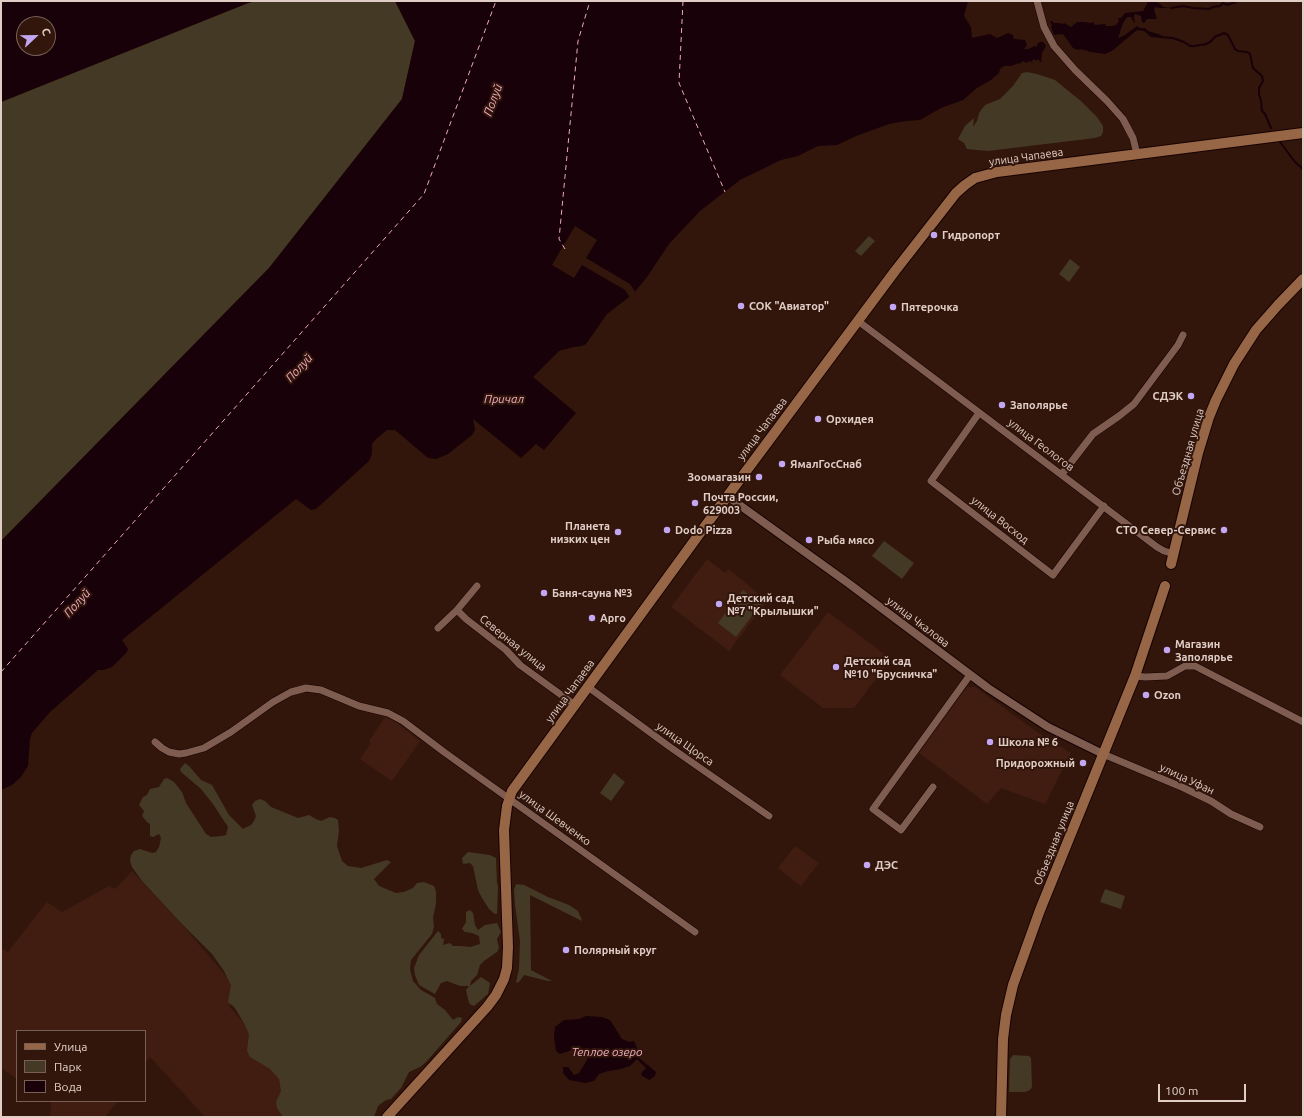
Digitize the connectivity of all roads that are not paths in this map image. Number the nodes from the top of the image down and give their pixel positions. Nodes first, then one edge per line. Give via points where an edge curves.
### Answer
1 (1036, 1) edge
2 (1303, 133) edge
3 (1137, 154) junction
4 (1303, 279) edge
5 (858, 321) junction
6 (1183, 335) dead end
7 (979, 412) junction
8 (1062, 474) junction
9 (727, 496) junction
10 (1104, 506) junction
11 (1173, 559) joint
12 (477, 586) dead end
13 (1165, 586) dead end
14 (457, 610) junction
15 (438, 628) dead end
16 (970, 675) junction
17 (1135, 676) junction
18 (588, 687) junction
19 (575, 705) junction
20 (1303, 722) edge
21 (155, 742) dead end
22 (1103, 754) junction
23 (933, 787) dead end
24 (508, 799) junction
25 (769, 816) dead end
26 (1260, 827) dead end
27 (695, 932) dead end
28 (386, 1117) edge
29 (1001, 1117) edge

1 - 3 street via 1044,27 1054,46 1123,119 1133,138
2 - 3 main road, улица Чапаева
3 - 5 main road, улица Чапаева via 997,172 969,182 944,207
4 - 11 main road, Объездная улица via 1256,330 1221,389 1198,453
5 - 7 street, улица Геологов
5 - 9 main road, улица Чапаева
6 - 8 street via 1134,404 1093,434
7 - 8 street, улица Геологов
7 - 10 street, улица Восход via 931,481 1053,575
8 - 10 street, улица Геологов
9 - 16 street, улица Чкалова
9 - 18 main road, улица Чапаева
10 - 11 street, улица Геологов
12 - 14 street
13 - 17 main road, Объездная улица
14 - 15 street
14 - 19 street, Северная улица via 506,650 520,665
16 - 22 street, улица Чкалова via 1036,721
16 - 23 street via 873,809 901,830
17 - 20 street via 1167,676 1185,666 1194,666
17 - 22 main road, Объездная улица
18 - 19 main road, улица Чапаева
18 - 25 street, улица Щорса
19 - 24 main road, улица Чапаева via 517,782
21 - 24 street, улица Шевченко via 169,752 179,754 204,748 291,692 306,688 321,690 359,706 388,713 402,721
22 - 26 street, улица Уфан via 1184,788
22 - 29 main road, Объездная улица via 1040,910 1013,985 1003,1039
24 - 27 street, улица Шевченко
24 - 28 main road, улица Чапаева via 504,844 508,947 507,968 502,985 486,1007

